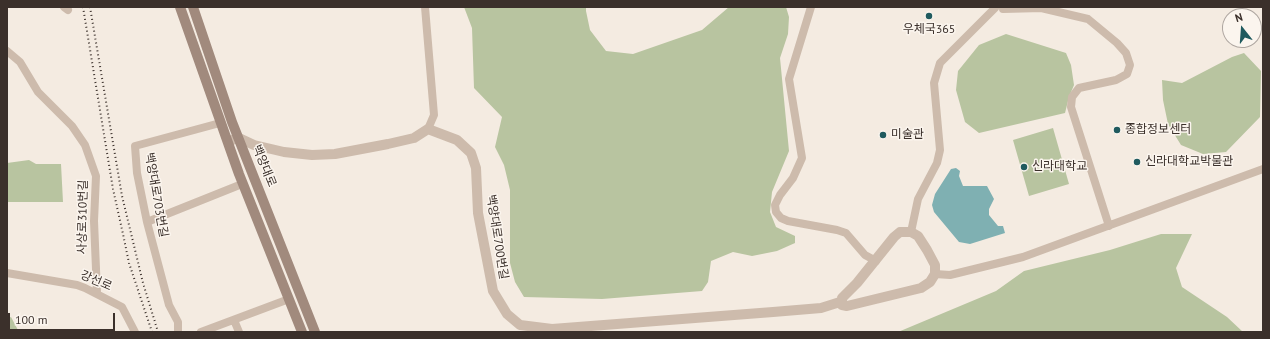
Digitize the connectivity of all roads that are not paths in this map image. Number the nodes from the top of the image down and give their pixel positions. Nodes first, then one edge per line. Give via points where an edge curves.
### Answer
1 (180, 7) edge
2 (193, 7) edge
3 (425, 7) edge
4 (811, 7) edge
5 (1000, 8) edge
6 (1040, 8) edge
7 (7, 51) edge
8 (220, 123) junction
9 (428, 129) junction
10 (239, 138) junction
11 (227, 142) junction
12 (1263, 169) edge
13 (242, 184) junction
14 (146, 222) junction
15 (1109, 226) junction
16 (910, 232) junction
17 (876, 261) junction
18 (7, 273) edge
19 (935, 274) junction
20 (97, 293) junction
21 (289, 299) junction
22 (840, 302) junction
23 (234, 320) junction
24 (135, 332) edge
25 (178, 332) edge
26 (201, 332) edge
27 (239, 332) edge
28 (302, 332) edge
29 (315, 332) edge

1 - 8 main road
2 - 10 main road, 백양대로
3 - 9 street via 434,115
4 - 17 street via 790,79 802,158 793,178 775,205 776,212 788,221 846,233 865,255
5 - 6 street
5 - 16 street via 940,63 934,83 940,150 937,163 918,199
6 - 15 street via 1088,19 1126,53 1130,65 1127,74 1116,80 1079,88 1072,97 1071,107
7 - 20 street, 사상로310번길 via 20,62 38,92 72,126 86,145 96,176 94,221
8 - 11 main road
8 - 14 street, 백양대로703번길 via 135,146
9 - 10 street via 414,138 335,154 284,152 254,145
9 - 22 street, 백양대로700번길 via 453,138 471,153 476,168 478,213 493,291 507,314 520,325 552,329 821,308
10 - 11 street
10 - 29 main road, 백양대로
11 - 13 main road
12 - 15 street
13 - 14 street
13 - 21 main road
14 - 25 street, 백양대로703번길 via 170,305 178,322
15 - 19 street via 1023,257 950,275
16 - 17 street via 900,232 894,237
16 - 19 street via 918,236 927,250 935,265
17 - 22 street
18 - 20 street, 강선로 via 78,285
19 - 22 street via 930,282 921,288 847,306
20 - 24 street, 강선로 via 122,306
21 - 23 street
21 - 28 main road
23 - 26 street
23 - 27 street

